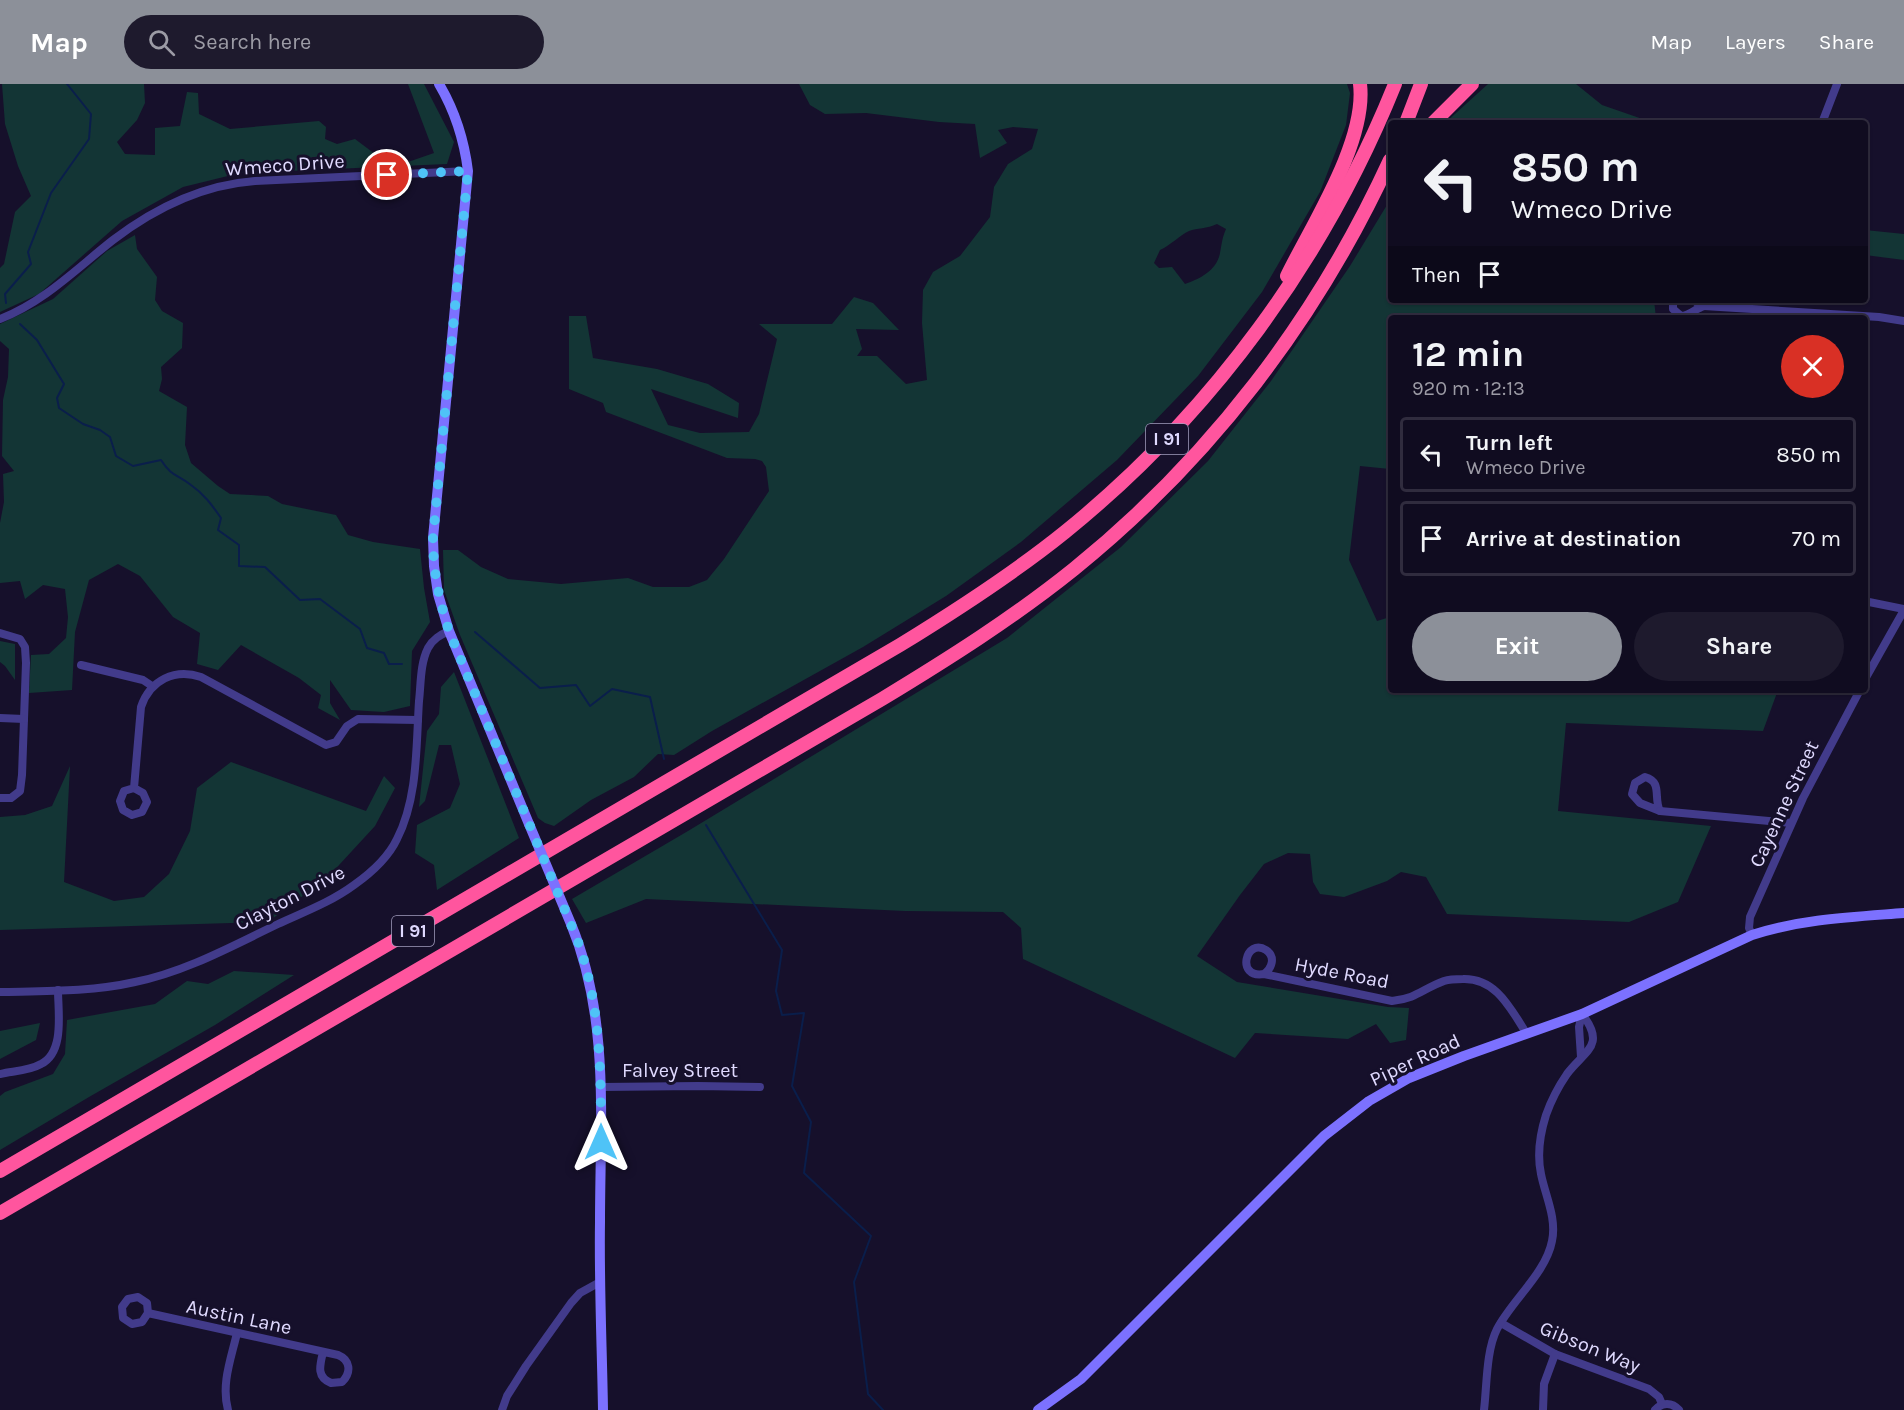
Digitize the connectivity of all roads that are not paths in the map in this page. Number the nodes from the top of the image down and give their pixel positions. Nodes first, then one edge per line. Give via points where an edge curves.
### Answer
1 (439, 84) edge
2 (1360, 84) edge
3 (1395, 84) edge
4 (1421, 84) edge
5 (1472, 84) edge
6 (1837, 84) edge
7 (1407, 120) edge
8 (1436, 120) edge
9 (1823, 120) edge
10 (1388, 164) edge
11 (468, 171) junction
12 (1388, 183) edge
13 (1337, 263) junction
14 (1697, 303) edge
15 (1704, 306) junction
16 (1689, 315) edge
17 (1813, 315) edge
18 (1868, 316) edge
19 (0, 319) edge
20 (1904, 321) edge
21 (1262, 325) junction
22 (1868, 602) edge
23 (1904, 609) edge
24 (449, 631) junction
25 (0, 633) edge
26 (81, 665) dead end
27 (1868, 674) edge
28 (152, 686) junction
29 (1858, 693) edge
30 (0, 718) edge
31 (24, 719) junction
32 (418, 720) junction
33 (134, 788) dead end
34 (0, 798) edge
35 (1660, 811) junction
36 (1791, 823) junction
37 (1904, 914) edge
38 (1752, 935) junction
39 (1263, 974) dead end
40 (58, 990) junction
41 (0, 992) edge
42 (1582, 1014) junction
43 (1527, 1034) junction
44 (1581, 1057) junction
45 (0, 1074) edge
46 (759, 1087) dead end
47 (601, 1088) junction
48 (0, 1171) edge
49 (0, 1213) edge
50 (600, 1282) junction
51 (148, 1313) dead end
52 (1501, 1323) junction
53 (237, 1333) junction
54 (323, 1352) junction
55 (1555, 1354) junction
56 (1659, 1407) edge
57 (228, 1410) edge
58 (502, 1410) edge
59 (603, 1410) edge
60 (1038, 1410) edge
61 (1484, 1410) edge
62 (1543, 1410) edge
63 (1679, 1410) edge

1 - 11 street via 460,128
2 - 21 highway via 1358,120 1340,170
3 - 21 highway, I 91 via 1339,204
4 - 7 highway
5 - 8 highway
6 - 9 street
10 - 13 highway, I 91
11 - 19 street, Wmeco Drive via 255,181 201,191 152,213 41,298
11 - 24 street via 433,538 436,587
12 - 13 highway
13 - 49 highway, I 91 via 1273,360 1200,450 1118,532 1028,604 882,699
14 - 15 street
15 - 16 street
15 - 17 street
18 - 20 street
21 - 48 highway, I 91 via 1209,392 1137,468 1065,532 981,594 796,707
22 - 23 street
23 - 27 street
24 - 32 street, Clayton Drive via 434,640 426,653
24 - 47 street, bridge via 585,962 594,1003
25 - 31 street via 20,639 25,647
26 - 28 street via 143,680
28 - 32 street via 172,675 198,676 328,745 336,742 348,724 360,719
28 - 33 street via 140,711
29 - 36 street, Cayenne Street
30 - 31 street
31 - 34 street via 20,791 11,798
32 - 40 street, Clayton Drive via 406,819 390,851 364,878 322,905 160,976 101,988
35 - 35 street via 1656,783 1649,778 1637,780 1634,797
35 - 36 street
36 - 38 street, Cayenne Street via 1750,917
37 - 38 street, Piper Road via 1814,920
38 - 42 street, Piper Road
39 - 43 street, Hyde Road via 1392,1001 1413,998 1445,981 1474,978 1502,995
40 - 41 street, Clayton Drive
40 - 45 street via 57,1034 50,1057 36,1066
42 - 43 street, Piper Road
42 - 44 street
42 - 44 street via 1590,1024 1592,1036 1590,1050
43 - 60 street, Piper Road via 1409,1078 1343,1120 1081,1379
44 - 52 street via 1558,1088 1540,1140 1539,1167 1553,1224 1550,1249
46 - 47 street, Falvey Street
47 - 50 street
50 - 58 street via 571,1303 526,1366
50 - 59 street
51 - 53 street, Austin Lane
52 - 55 street, Gibson Way
52 - 61 street via 1492,1342
53 - 54 street, Austin Lane
53 - 57 street via 226,1382
54 - 54 street, Austin Lane via 322,1377 331,1383 342,1382 349,1372 347,1361
55 - 56 street, Gibson Way via 1642,1386 1656,1394
55 - 62 street via 1543,1389
56 - 63 street, Gibson Way via 1671,1404

